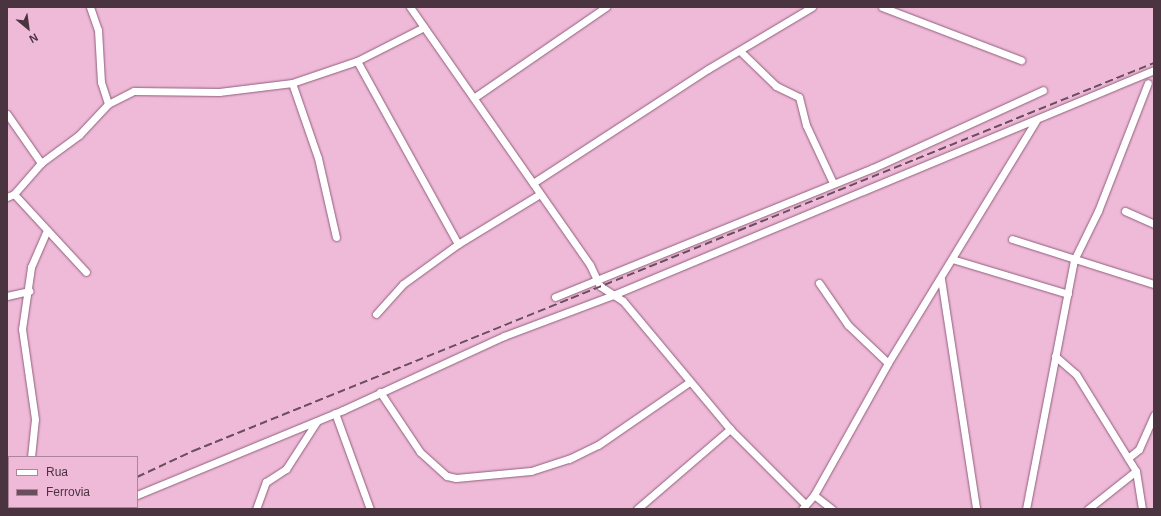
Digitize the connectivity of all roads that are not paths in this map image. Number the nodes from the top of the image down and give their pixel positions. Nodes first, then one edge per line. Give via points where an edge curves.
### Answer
1 (90, 7) edge
2 (410, 7) edge
3 (606, 7) edge
4 (812, 7) edge
5 (882, 7) edge
6 (424, 27) junction
7 (740, 51) junction
8 (1021, 60) dead end
9 (357, 61) junction
10 (1154, 70) edge
11 (1137, 78) junction
12 (292, 84) junction
13 (1151, 84) edge
14 (1043, 90) dead end
15 (475, 97) junction
16 (108, 104) junction
17 (7, 114) edge
18 (1036, 121) junction
19 (41, 163) junction
20 (533, 183) junction
21 (833, 183) junction
22 (540, 194) junction
23 (11, 196) edge
24 (1125, 211) dead end
25 (1154, 224) edge
26 (48, 230) junction
27 (336, 237) dead end
28 (1012, 239) dead end
29 (458, 244) junction
30 (952, 259) junction
31 (1074, 260) junction
32 (86, 272) dead end
33 (941, 279) junction
34 (597, 280) junction
35 (819, 283) dead end
36 (1154, 284) edge
37 (29, 291) junction
38 (1068, 294) junction
39 (613, 295) junction
40 (7, 296) edge
41 (555, 297) dead end
42 (376, 314) dead end
43 (1056, 356) junction
44 (888, 363) junction
45 (688, 383) junction
46 (380, 392) junction
47 (335, 413) junction
48 (1154, 415) edge
49 (317, 421) junction
50 (730, 429) junction
51 (31, 456) edge
52 (1128, 458) junction
53 (1136, 471) junction
54 (138, 495) edge
55 (814, 495) junction
56 (804, 507) edge
57 (256, 509) edge
58 (370, 509) edge
59 (637, 509) edge
60 (832, 509) edge
61 (976, 509) edge
62 (1026, 509) edge
63 (1088, 509) edge
64 (1142, 509) edge

1 - 16 street via 98,30 101,82
2 - 6 street
3 - 15 street
4 - 7 street
5 - 8 street
6 - 9 street
6 - 15 street
7 - 20 street
7 - 21 street via 776,86 800,97 806,125
9 - 12 street
9 - 29 street
10 - 11 street
11 - 13 street
11 - 18 street
12 - 16 street via 218,92 134,91
12 - 27 street via 318,158
13 - 31 street via 1098,211
14 - 21 street
15 - 20 street
16 - 19 street via 79,135
17 - 19 street
18 - 30 street
18 - 39 street
19 - 23 street
20 - 22 street
21 - 34 street
22 - 29 street
22 - 34 street
23 - 26 street
24 - 25 street
26 - 32 street
26 - 37 street via 33,260
28 - 31 street
29 - 42 street via 403,284
30 - 33 street
30 - 38 street
31 - 36 street
31 - 38 street
33 - 44 street
33 - 61 street
34 - 39 street
34 - 41 street
35 - 44 street via 848,325
37 - 40 street
37 - 51 street via 22,338 35,414
38 - 43 street
39 - 45 street via 623,301
39 - 46 street via 504,336
43 - 52 street via 1076,374
43 - 62 street
44 - 55 street
45 - 46 street via 598,445 569,459 531,471 456,478 448,476 420,452
45 - 50 street
46 - 47 street
47 - 49 street
47 - 58 street
48 - 52 street via 1139,449
49 - 54 street
49 - 57 street via 286,469 266,482
50 - 56 street
50 - 59 street
52 - 53 street
53 - 63 street
53 - 64 street
55 - 56 street
55 - 60 street

